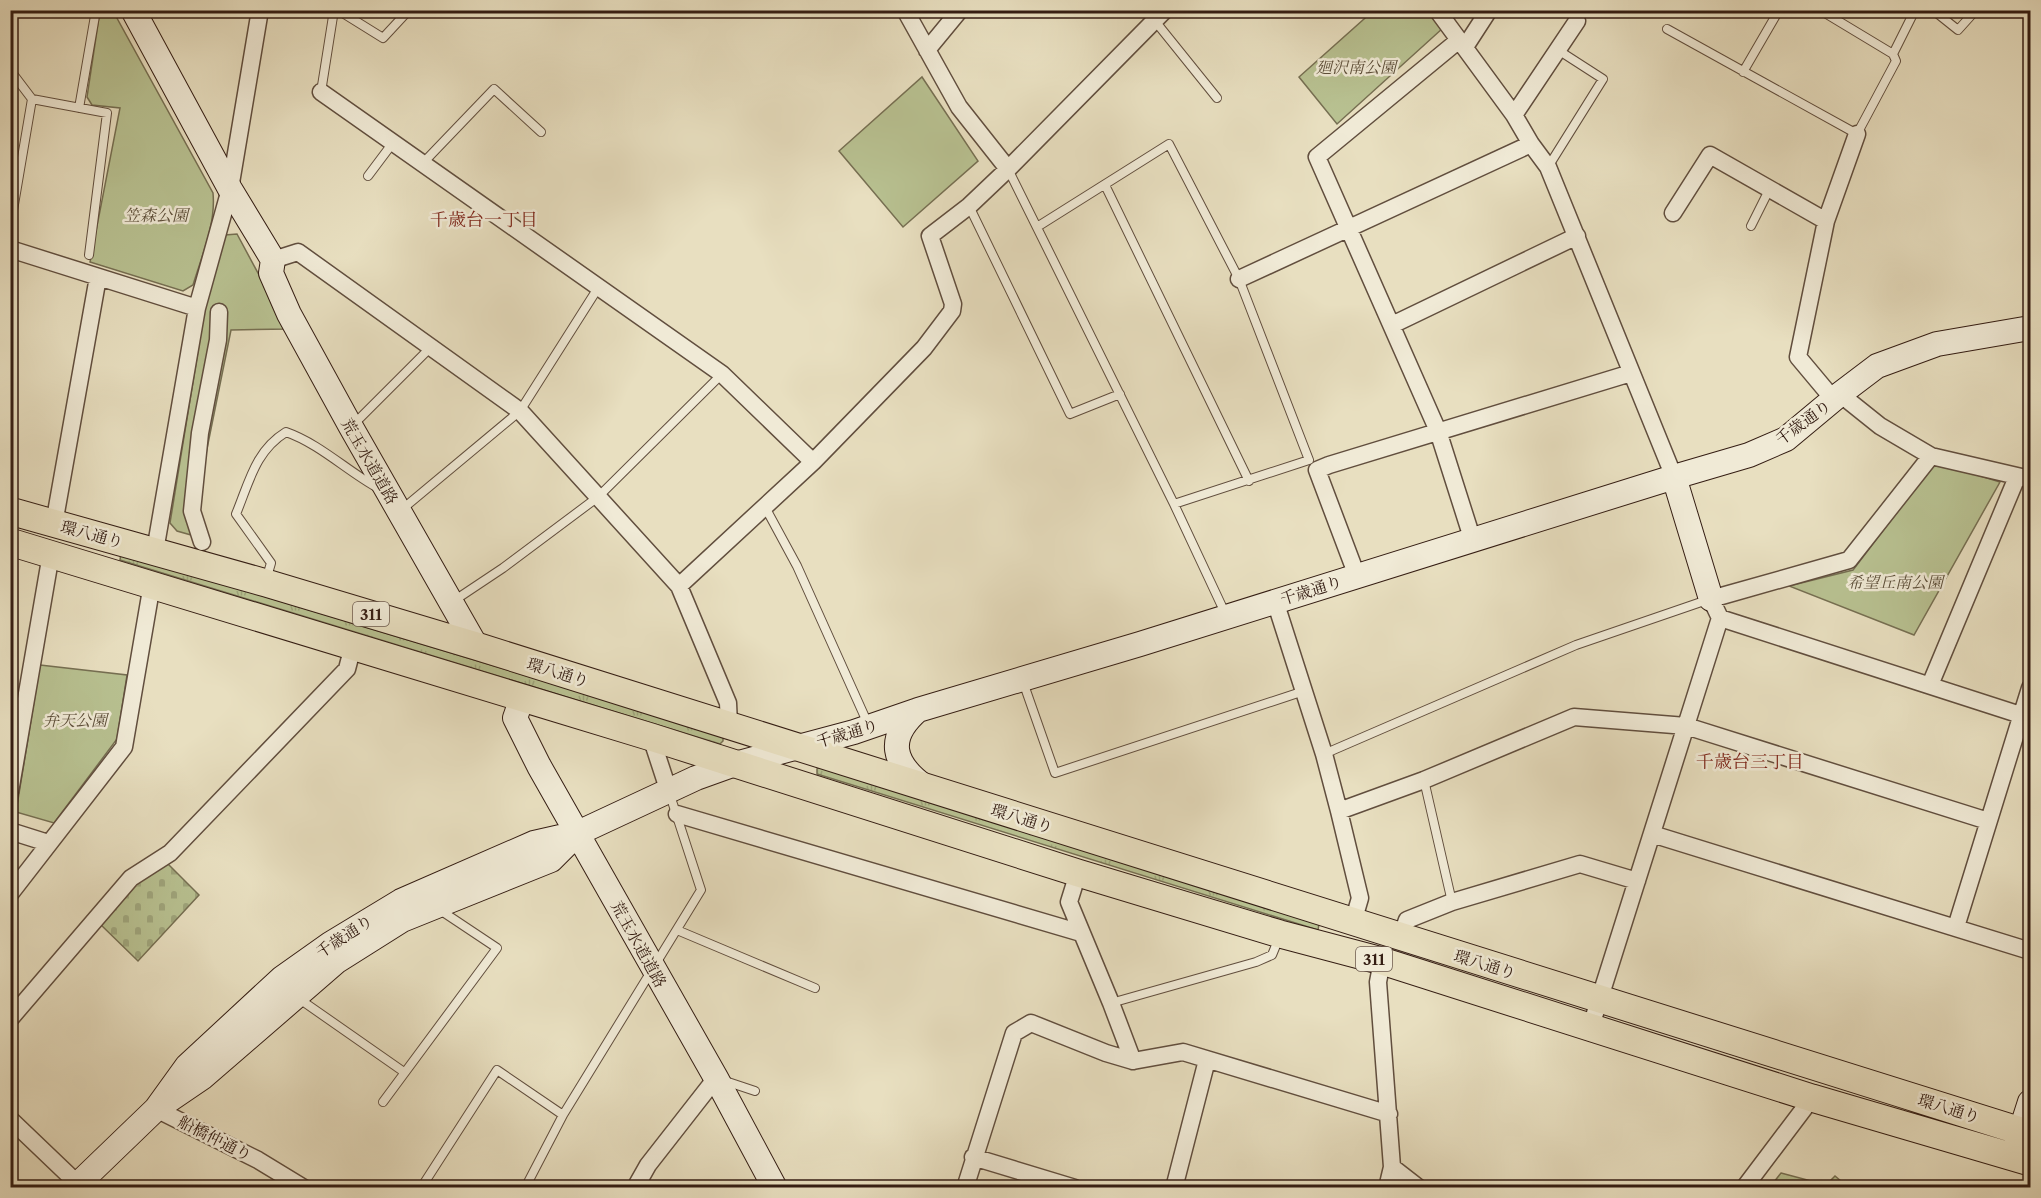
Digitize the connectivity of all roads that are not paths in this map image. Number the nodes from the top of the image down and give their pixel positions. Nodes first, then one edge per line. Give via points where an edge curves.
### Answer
1 (96, 10) edge
2 (260, 10) edge
3 (336, 10) edge
4 (409, 10) edge
5 (905, 10) edge
6 (960, 10) edge
7 (1437, 10) edge
8 (1489, 10) edge
9 (1779, 10) edge
10 (1820, 10) edge
11 (1915, 10) edge
12 (1933, 10) edge
13 (1976, 10) edge
14 (1160, 16) edge
15 (133, 17) edge
16 (1576, 21) dead end
17 (1667, 29) dead end
18 (1462, 44) junction
19 (927, 50) junction
20 (1558, 50) junction
21 (1893, 54) junction
22 (10, 70) edge
23 (1743, 72) junction
24 (321, 92) joint
25 (1217, 98) dead end
26 (32, 99) junction
27 (79, 108) junction
28 (1514, 115) junction
29 (542, 132) dead end
30 (1857, 134) junction
31 (392, 144) junction
32 (1531, 144) junction
33 (423, 163) junction
34 (1548, 167) junction
35 (1008, 169) junction
36 (368, 177) dead end
37 (1105, 185) junction
38 (1770, 188) junction
39 (227, 196) junction
40 (969, 206) junction
41 (1672, 213) dead end
42 (1826, 221) junction
43 (1751, 226) dead end
44 (1037, 227) junction
45 (10, 228) edge
46 (1348, 229) junction
47 (1577, 236) junction
48 (10, 249) edge
49 (89, 255) dead end
50 (272, 266) junction
51 (98, 277) junction
52 (1239, 279) junction
53 (598, 288) junction
54 (197, 308) junction
55 (219, 312) dead end
56 (1392, 325) junction
57 (2031, 328) edge
58 (431, 347) junction
59 (1631, 373) junction
60 (722, 374) junction
61 (1120, 394) junction
62 (1837, 397) junction
63 (520, 411) junction
64 (351, 427) junction
65 (1438, 431) junction
66 (1931, 456) junction
67 (813, 462) junction
68 (1674, 477) junction
69 (2024, 478) edge
70 (1249, 481) junction
71 (598, 497) junction
72 (394, 502) junction
73 (1174, 504) junction
74 (765, 507) junction
75 (10, 511) edge
76 (54, 524) junction
77 (1473, 541) junction
78 (10, 542) edge
79 (202, 542) dead end
80 (155, 551) junction
81 (51, 554) junction
82 (1357, 576) junction
83 (266, 583) junction
84 (152, 584) junction
85 (679, 586) junction
86 (1275, 601) junction
87 (452, 602) junction
88 (1716, 608) junction
89 (1226, 616) junction
90 (353, 646) junction
91 (476, 646) junction
92 (1022, 679) junction
93 (1930, 685) junction
94 (2031, 688) edge
95 (1304, 691) junction
96 (522, 698) junction
97 (918, 710) junction
98 (2026, 717) edge
99 (729, 725) junction
100 (1686, 726) junction
101 (869, 727) junction
102 (651, 737) junction
103 (798, 747) junction
104 (1324, 754) junction
105 (735, 764) junction
106 (1424, 780) junction
107 (926, 788) junction
108 (10, 792) edge
109 (669, 792) junction
110 (1339, 811) junction
111 (677, 814) junction
112 (1988, 821) junction
113 (10, 831) edge
114 (578, 833) junction
115 (1652, 834) junction
116 (48, 843) junction
117 (1078, 873) junction
118 (1637, 881) junction
119 (10, 894) edge
120 (1452, 902) junction
121 (435, 906) junction
122 (1353, 922) junction
123 (1956, 927) junction
124 (676, 930) junction
125 (1081, 933) junction
126 (1280, 934) junction
127 (1401, 937) junction
128 (2031, 951) edge
129 (1382, 961) junction
130 (653, 969) junction
131 (815, 988) dead end
132 (296, 996) junction
133 (1600, 999) junction
134 (1111, 1003) junction
135 (10, 1019) edge
136 (1591, 1026) junction
137 (1133, 1060) junction
138 (1207, 1060) junction
139 (404, 1072) junction
140 (716, 1078) junction
141 (755, 1091) dead end
142 (1812, 1098) junction
143 (383, 1102) dead end
144 (2031, 1102) edge
145 (156, 1109) junction
146 (1389, 1114) junction
147 (563, 1115) junction
148 (10, 1119) edge
149 (2026, 1132) edge
150 (973, 1157) junction
151 (2022, 1159) edge
152 (1392, 1167) junction
153 (76, 1186) edge
154 (304, 1188) edge
155 (421, 1188) edge
156 (525, 1188) edge
157 (635, 1188) edge
158 (775, 1188) edge
159 (965, 1188) edge
160 (1075, 1188) edge
161 (1174, 1188) edge
162 (1387, 1188) edge
163 (1419, 1188) edge
164 (1744, 1188) edge

1 - 27 lane
2 - 39 street
3 - 4 lane via 383,38
3 - 24 lane
5 - 19 street
6 - 19 street
7 - 18 street
8 - 18 street
9 - 23 lane
10 - 21 lane
11 - 21 lane
12 - 13 lane via 1958,30
14 - 25 lane
14 - 35 street
15 - 39 street, 荒玉水道道路 via 198,148
16 - 20 street
17 - 23 lane
18 - 28 street
18 - 46 street via 1317,157
19 - 35 street via 959,107
20 - 28 street
20 - 34 lane via 1603,79
21 - 30 lane via 1896,61
22 - 26 lane
23 - 30 lane
24 - 31 street
26 - 27 lane
26 - 45 lane
27 - 49 lane via 107,113
28 - 32 street
29 - 33 lane via 494,89
30 - 42 street
31 - 33 street
31 - 36 lane
32 - 34 street
32 - 46 street
33 - 53 street
34 - 47 street
35 - 40 street
35 - 44 lane
37 - 44 lane
37 - 52 lane via 1169,144
37 - 70 lane
38 - 41 street via 1710,155
38 - 42 street
38 - 43 lane
39 - 50 street, 荒玉水道道路 via 261,264
39 - 54 street
40 - 61 lane via 1070,414
40 - 67 street via 930,236 952,311 924,348
42 - 62 street via 1798,357
44 - 61 lane
46 - 52 street
46 - 56 street
47 - 56 street
47 - 59 street
48 - 51 street
50 - 58 street via 298,252
50 - 64 street, 荒玉水道道路 via 289,314
51 - 54 street
51 - 76 street
52 - 70 lane via 1309,460
53 - 60 street
53 - 63 lane
54 - 80 street
55 - 79 street via 192,512
56 - 65 street
57 - 62 street, 千歳通り via 1937,344 1877,366
58 - 63 street
58 - 64 lane
59 - 65 street
59 - 68 street
60 - 67 street
60 - 71 lane
61 - 73 lane
62 - 66 street
62 - 68 street, 千歳通り via 1786,439 1749,455
63 - 71 street
63 - 72 lane
64 - 72 street, 荒玉水道道路
65 - 77 street
65 - 82 street via 1317,470
66 - 69 street
66 - 88 street via 1849,560
67 - 74 street
68 - 77 street, 千歳通り
68 - 88 street
69 - 93 street
70 - 73 lane
71 - 85 street
71 - 87 lane
72 - 83 lane via 302,438 286,432 271,441 257,461 236,514 271,562
72 - 87 street, 荒玉水道道路
73 - 89 lane
74 - 85 street
74 - 101 lane via 797,566
75 - 76 main road, 環八通り / 311
76 - 80 main road, 環八通り / 311
77 - 82 street, 千歳通り
78 - 81 main road, 環八通り / 311
80 - 83 main road, 環八通り / 311
81 - 84 main road, 環八通り / 311
81 - 108 street
82 - 86 street, 千歳通り
83 - 91 main road, 環八通り / 311
84 - 90 main road, 環八通り / 311
84 - 116 street via 124,747
85 - 99 street via 728,703
86 - 89 street, 千歳通り
86 - 95 street
87 - 91 street, 荒玉水道道路
88 - 93 street
88 - 100 street
88 - 104 lane via 1576,645
89 - 92 street, 千歳通り
90 - 96 main road, 環八通り / 311
90 - 135 street via 347,669 170,852 131,878
91 - 99 main road, 環八通り / 311
92 - 95 lane via 1055,773
92 - 97 street, 千歳通り
93 - 98 street
94 - 98 street
95 - 104 street
96 - 102 main road, 環八通り / 311
96 - 114 street, 荒玉水道道路 via 515,718
97 - 101 street, 千歳通り
97 - 107 street via 898,734 897,754 905,770
98 - 112 street
99 - 103 main road, 環八通り / 311
100 - 106 street via 1574,717
100 - 112 street
100 - 115 street
101 - 103 street, 千歳通り
102 - 105 main road, 環八通り / 311
102 - 109 street
103 - 105 street, 千歳通り
103 - 107 main road, 環八通り / 311
104 - 110 street
105 - 109 street, 千歳通り
105 - 117 main road, 環八通り / 311
106 - 110 street
106 - 120 lane
107 - 122 main road, 環八通り / 311
109 - 111 lane
109 - 114 street, 千歳通り
110 - 122 street via 1360,898
111 - 124 lane via 700,890
111 - 125 street
112 - 123 street
113 - 116 street
114 - 121 street, 千歳通り via 551,860
114 - 130 street, 荒玉水道道路
114 - 145 street, 千歳通り via 534,843 401,901 330,944 282,978 187,1066
115 - 118 street
115 - 123 street
116 - 119 street
117 - 125 street via 1069,902
117 - 126 main road, 環八通り / 311
118 - 120 street via 1580,864
118 - 133 street
120 - 127 street via 1407,920
121 - 132 street, 千歳通り via 383,931
121 - 139 lane via 498,948
122 - 127 main road, 環八通り / 311
123 - 128 street
124 - 130 lane
124 - 131 lane
125 - 134 street
126 - 129 main road, 環八通り / 311
126 - 134 lane via 1272,955 1256,962
127 - 133 main road, 環八通り / 311
129 - 136 main road, 環八通り / 311
129 - 146 street via 1378,982
130 - 140 street, 荒玉水道道路
130 - 147 lane
132 - 139 lane
132 - 145 street, 千歳通り via 203,1077
133 - 136 street
133 - 149 main road, 環八通り / 311
134 - 137 street
136 - 142 main road, 環八通り / 311
137 - 138 street via 1183,1052
137 - 150 street via 1031,1023 1022,1028 1014,1033
138 - 146 street
138 - 161 street
139 - 143 lane
140 - 141 lane
140 - 157 street via 648,1165
140 - 158 street, 荒玉水道道路
142 - 151 main road, 環八通り / 311
142 - 164 street
144 - 149 street
145 - 153 street, 千歳通り
145 - 154 street, 船橋仲通り via 258,1160
146 - 152 street
147 - 155 lane via 497,1070
147 - 156 lane
148 - 153 street
149 - 151 street
150 - 159 street
150 - 160 street
152 - 162 street
152 - 163 street

